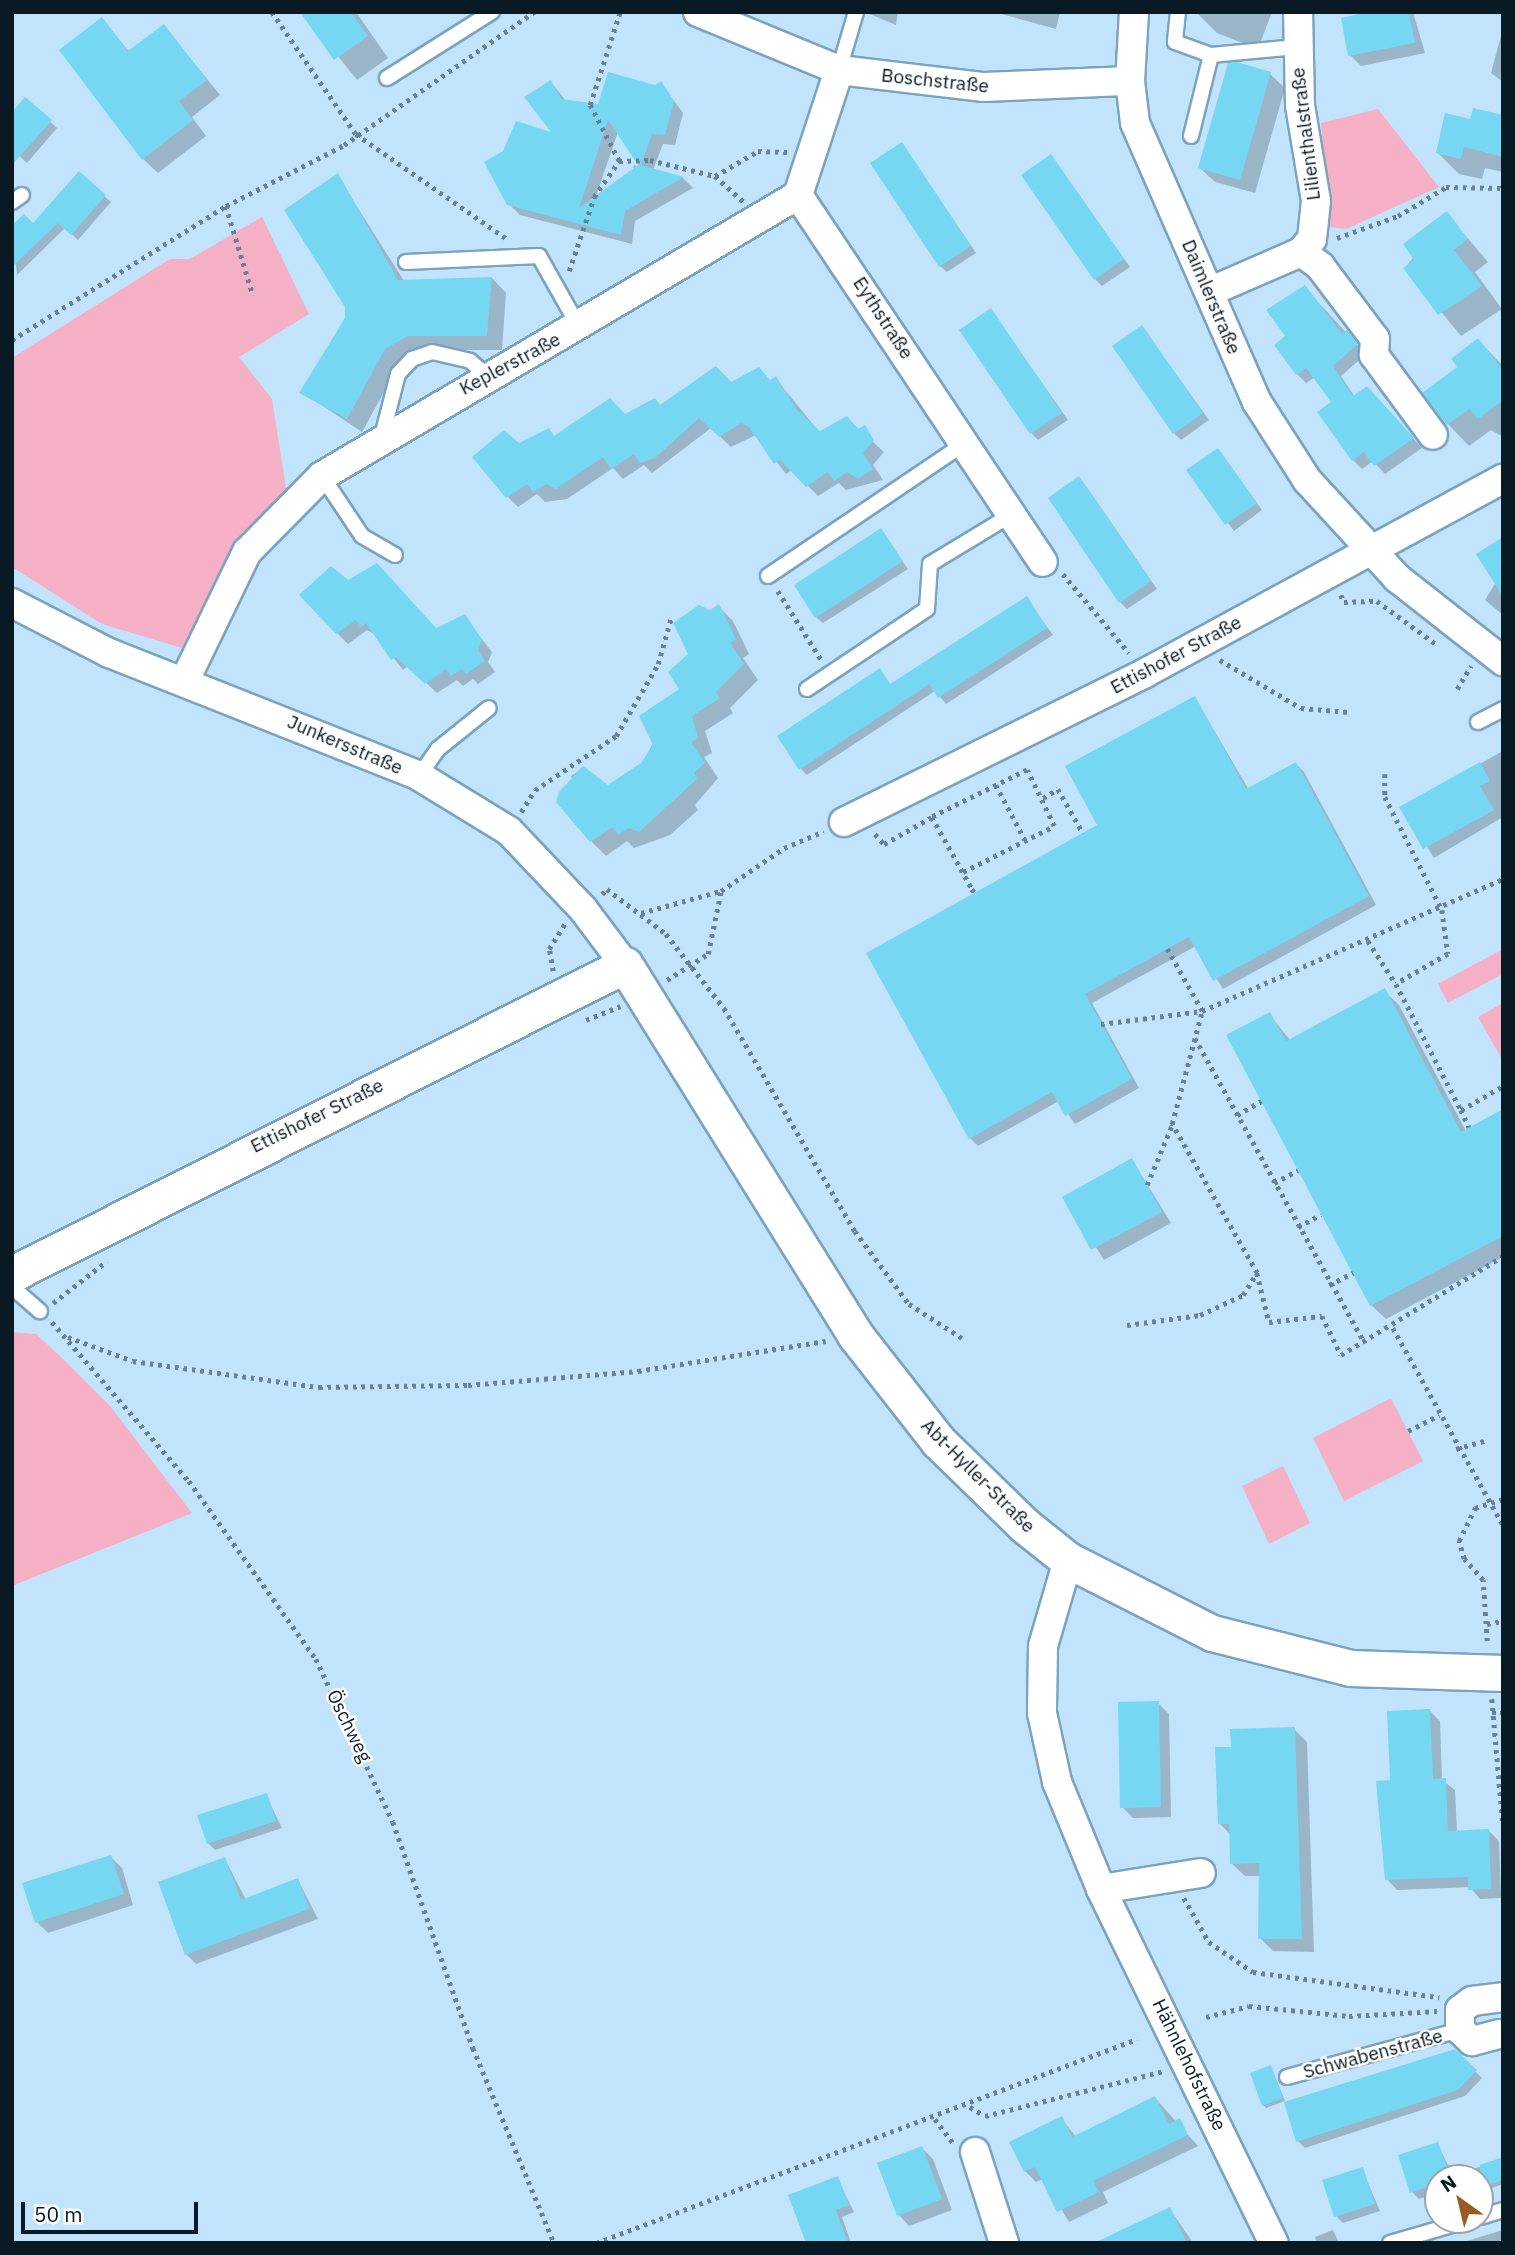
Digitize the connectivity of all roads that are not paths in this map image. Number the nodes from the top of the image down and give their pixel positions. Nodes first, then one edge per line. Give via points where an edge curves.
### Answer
1 (492, 12) edge
2 (698, 12) edge
3 (856, 12) edge
4 (1178, 12) edge
5 (1298, 12) edge
6 (1132, 13) edge
7 (750, 24) edge
8 (1297, 47) junction
9 (1211, 55) junction
10 (839, 70) junction
11 (387, 78) dead end
12 (1130, 81) junction
13 (1191, 136) dead end
14 (798, 195) junction
15 (1307, 245) junction
16 (407, 262) dead end
17 (1209, 292) junction
18 (579, 327) junction
19 (488, 376) junction
20 (1433, 435) dead end
21 (382, 436) junction
22 (965, 443) junction
23 (322, 476) junction
24 (1503, 479) edge
25 (1011, 515) junction
26 (1371, 549) junction
27 (395, 555) dead end
28 (1043, 562) road end
29 (768, 576) road end
30 (12, 603) edge
31 (1491, 669) edge
32 (185, 680) junction
33 (807, 689) dead end
34 (489, 708) dead end
35 (1503, 709) edge
36 (1478, 722) dead end
37 (419, 776) junction
38 (851, 819) road end
39 (625, 965) junction
40 (12, 1274) edge
41 (12, 1287) edge
42 (40, 1311) road end
43 (1068, 1560) junction
44 (1497, 1682) edge
45 (1201, 1873) dead end
46 (1101, 1889) junction
47 (1501, 1999) edge
48 (1457, 2017) junction
49 (1501, 2046) edge
50 (1287, 2077) dead end
51 (975, 2152) dead end
52 (1424, 2233) edge
53 (1000, 2242) edge
54 (1274, 2243) edge
55 (1390, 2243) edge

1 - 11 lane
2 - 7 street, Boschstraße
3 - 10 lane
4 - 9 lane via 1175,42
5 - 8 street, Lilienthalstraße
6 - 12 street, Daimlerstraße
7 - 10 street, Boschstraße
8 - 9 lane
8 - 15 street, Lilienthalstraße via 1316,201
9 - 13 lane
10 - 12 street, Boschstraße via 972,87
10 - 14 street
12 - 17 street, Daimlerstraße via 1135,123
14 - 18 street, Keplerstraße
14 - 22 street, Eythstraße
15 - 17 street
15 - 20 street via 1375,339 1374,355
16 - 18 lane via 539,256
17 - 26 street, Daimlerstraße via 1257,401 1307,480
18 - 19 street, Keplerstraße
19 - 21 street, Keplerstraße
19 - 21 lane via 470,360 432,352 412,359 398,374
21 - 23 street, Keplerstraße
22 - 25 street, Eythstraße
22 - 29 lane
23 - 27 lane via 362,536
23 - 32 street, Keplerstraße via 247,552
24 - 26 street, Ettishofer Straße
25 - 28 street, Eythstraße
25 - 33 lane via 930,564 927,609
26 - 31 street, Daimlerstraße
26 - 38 street, Ettishofer Straße via 1145,673
30 - 32 street, Junkersstraße via 109,653
32 - 37 street, Junkersstraße
34 - 37 lane via 438,749
35 - 36 lane
37 - 39 street, Junkersstraße via 509,831 583,909
39 - 40 street, Ettishofer Straße
39 - 43 street, Abt-Hyller-Straße via 856,1336 938,1441
41 - 42 lane
43 - 44 street, Abt-Hyller-Straße via 1224,1637 1350,1668
43 - 46 street, Hähnlehofstraße via 1043,1646 1042,1713 1057,1782
45 - 46 street
46 - 54 street, Hähnlehofstraße
47 - 48 street, Schwabenstraße via 1472,2001
47 - 49 street, Schwabenstraße
48 - 49 street, Schwabenstraße via 1472,2041
48 - 50 lane, Schwabenstraße
51 - 53 street
52 - 55 lane

